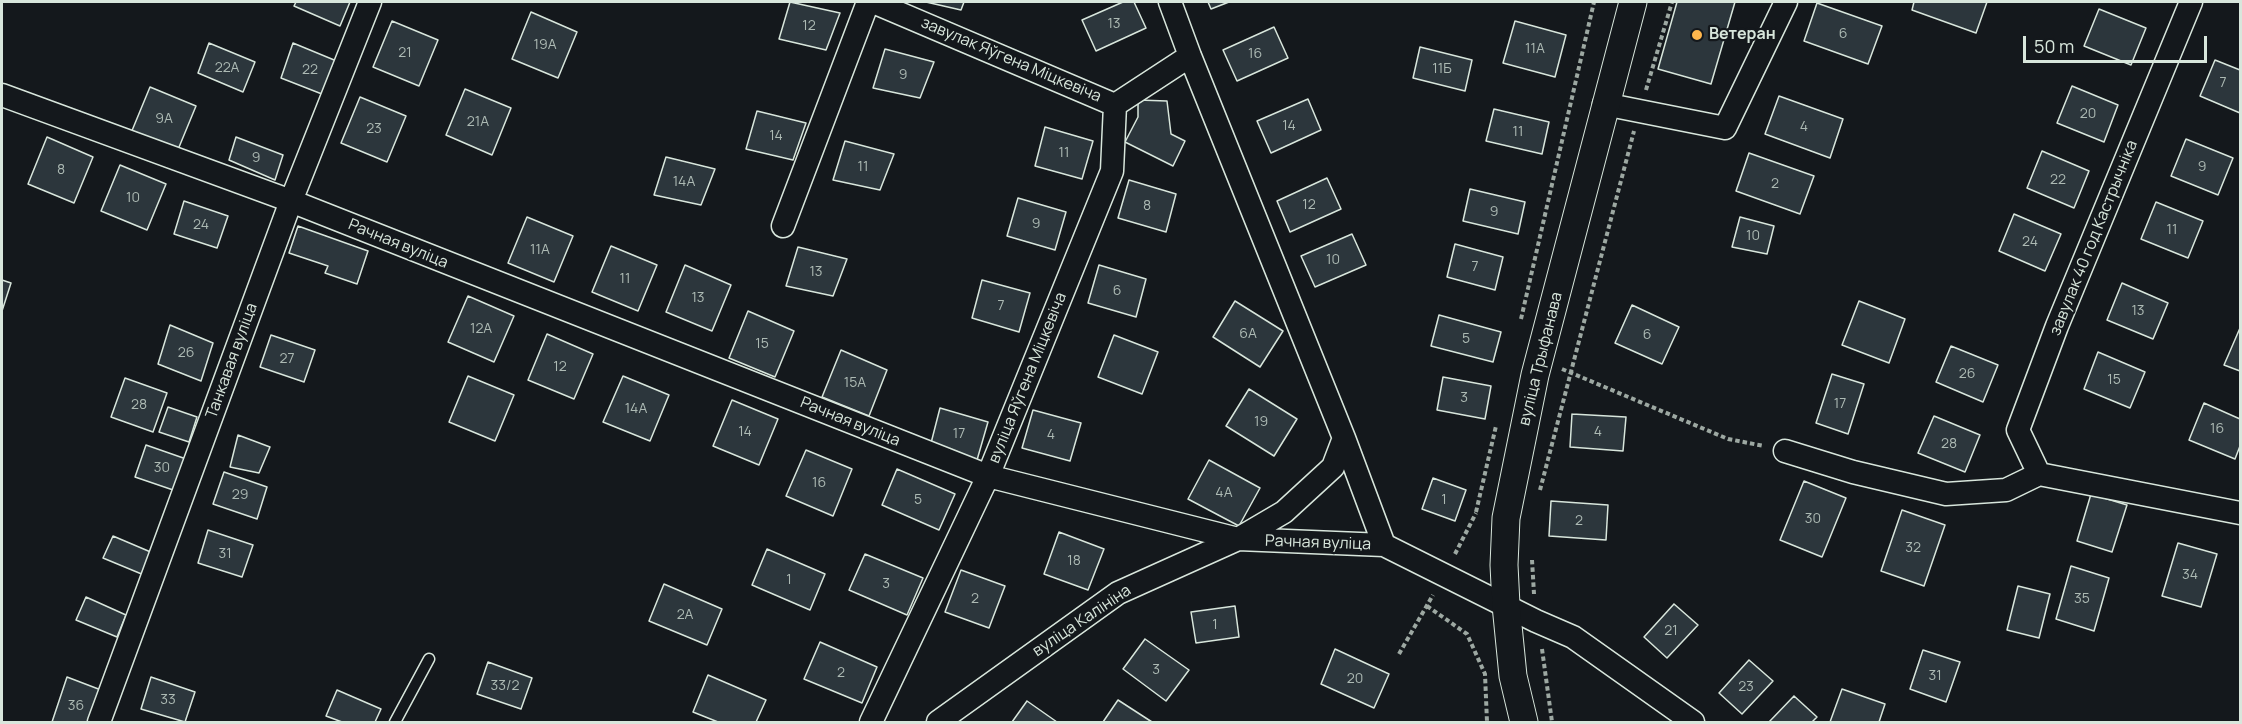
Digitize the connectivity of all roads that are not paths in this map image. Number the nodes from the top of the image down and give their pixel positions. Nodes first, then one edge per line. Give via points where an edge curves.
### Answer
1 (370, 2) edge
2 (868, 2) edge
3 (873, 2) edge
4 (1170, 2) edge
5 (1633, 2) edge
6 (1786, 2) edge
7 (2191, 2) edge
8 (1190, 56) junction
9 (2, 95) edge
10 (1604, 104) junction
11 (1115, 105) junction
12 (291, 201) junction
13 (783, 226) dead end
14 (1344, 438) junction
15 (1785, 451) road end
16 (2039, 474) junction
17 (988, 476) junction
18 (2241, 513) edge
19 (1238, 539) junction
20 (1384, 545) junction
21 (1506, 605) junction
22 (429, 659) dead end
23 (99, 723) edge
24 (395, 723) edge
25 (871, 723) edge
26 (938, 723) edge
27 (1524, 723) edge
28 (1693, 723) edge

1 - 12 street, Танкавая вуліца
2 - 13 street
3 - 11 street, завулак Яўгена Міцкевіча
4 - 8 street
5 - 10 street, вуліца Трыфанава
6 - 10 street via 1725,128
7 - 16 street, завулак 40 год Кастрычніка via 2018,430
8 - 11 street
8 - 14 street
9 - 12 street, Рачная вуліца
10 - 21 street, вуліца Трыфанава via 1539,359 1506,518
11 - 17 street, вуліца Яўгена Міцкевіча via 1112,171
12 - 17 street, Рачная вуліца
12 - 23 street, Танкавая вуліца
14 - 19 street, вуліца Калініна via 1333,467 1284,512
14 - 20 street
15 - 16 street via 1946,494 2006,490
16 - 18 street
17 - 19 street, Рачная вуліца
17 - 25 street, вуліца Яўгена Міцкевіча
19 - 20 street, Рачная вуліца
19 - 26 street, вуліца Калініна via 1118,593
20 - 21 street, Рачная вуліца
21 - 27 street, вуліца Трыфанава via 1512,676
21 - 28 street, Рачная вуліца via 1573,637
22 - 24 lane

